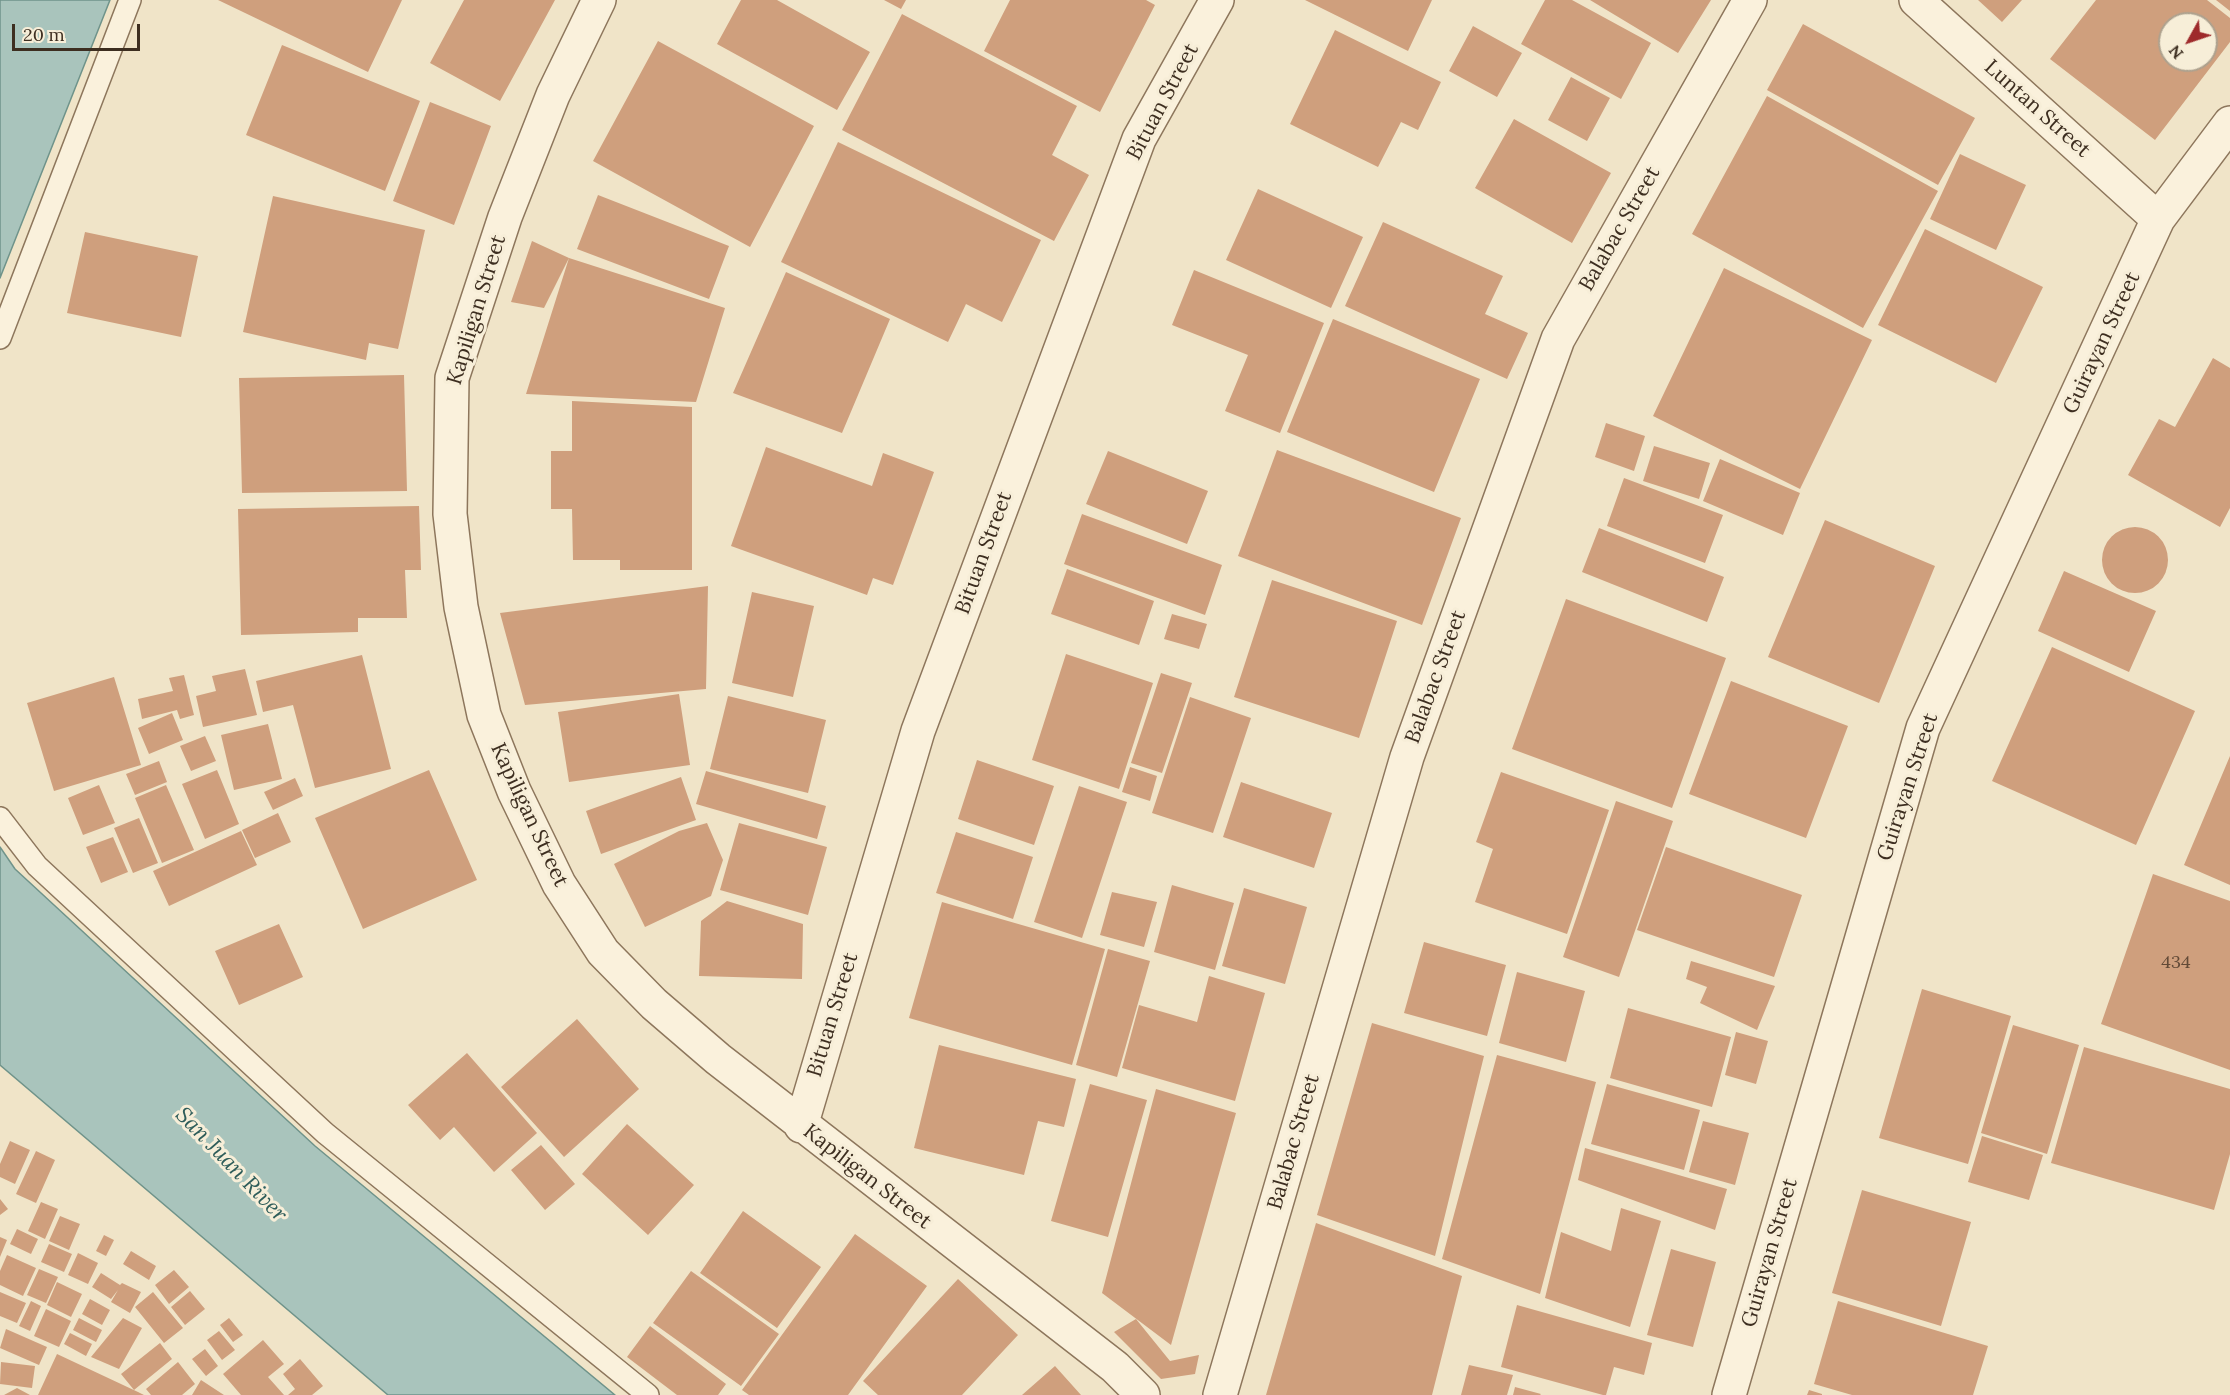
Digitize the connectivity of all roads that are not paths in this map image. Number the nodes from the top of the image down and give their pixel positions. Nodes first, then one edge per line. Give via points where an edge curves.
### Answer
1 (130, 0) edge
2 (599, 0) edge
3 (1217, 0) edge
4 (1750, 0) edge
5 (1916, 0) edge
6 (2230, 123) edge
7 (2158, 219) junction
8 (0, 338) edge
9 (0, 818) edge
10 (801, 1125) junction
11 (648, 1395) edge
12 (1143, 1395) edge
13 (1221, 1395) edge
14 (1729, 1395) edge

1 - 8 lane
2 - 10 street, Kapiligan Street via 553,95 505,217 452,378 450,514 461,607 484,715 514,791 558,884 603,952 654,1004
3 - 10 street, Bituan Street via 1138,139 918,731
4 - 13 street, Balabac Street via 1558,339 1407,757
5 - 7 street, Luntan Street
6 - 7 street, Guirayan Street
7 - 14 street, Guirayan Street via 1923,728
9 - 11 lane via 37,866 325,1132
10 - 12 street, Kapiligan Street via 1115,1367

